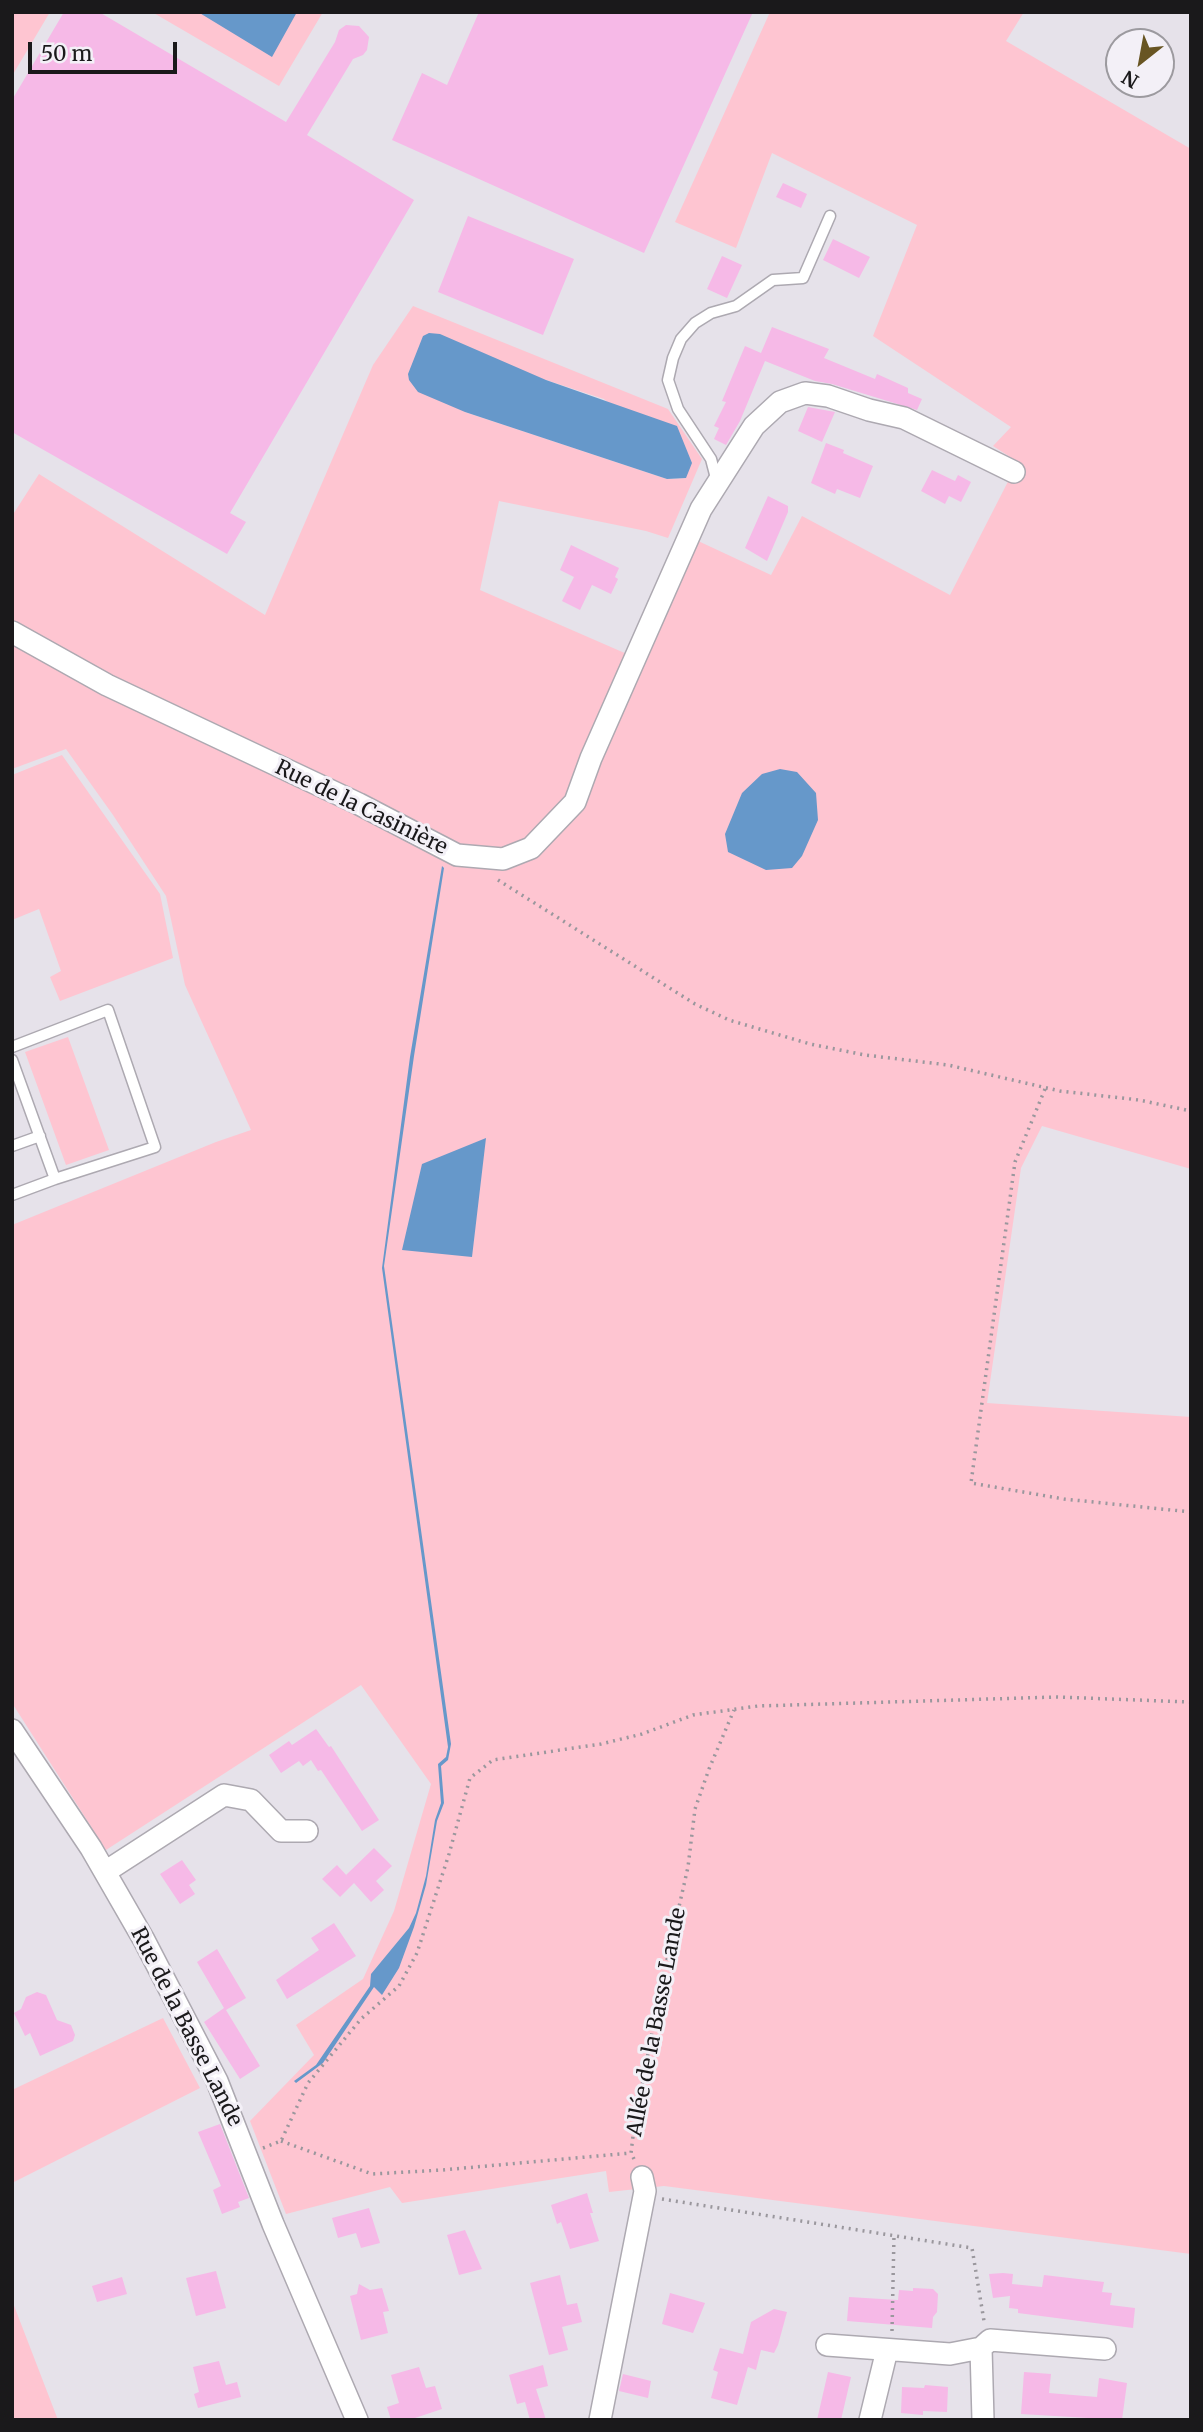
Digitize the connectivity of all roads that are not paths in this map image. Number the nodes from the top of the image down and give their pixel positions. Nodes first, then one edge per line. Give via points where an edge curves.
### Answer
1 (830, 216) dead end
2 (1014, 472) dead end
3 (717, 482) junction
4 (12, 632) edge
5 (12, 1047) edge
6 (12, 1060) edge
7 (18, 1094) edge
8 (40, 1136) junction
9 (12, 1146) edge
10 (55, 1179) junction
11 (12, 1195) edge
12 (12, 1730) edge
13 (307, 1832) dead end
14 (105, 1872) junction
15 (643, 2187) road end
16 (985, 2344) junction
17 (827, 2345) dead end
18 (1105, 2349) dead end
19 (887, 2350) junction
20 (357, 2420) edge
21 (600, 2420) edge
22 (870, 2420) edge
23 (983, 2420) edge

1 - 3 lane via 803,278 773,280 736,306 695,323 681,339 668,380 678,409 710,459
2 - 3 street, Rue de la Casinière via 904,418 805,393 780,402 754,426
3 - 4 street, Rue de la Casinière via 648,628 575,802 531,848 503,859 457,855 131,697
5 - 10 lane via 108,1010 155,1147
6 - 7 lane
7 - 8 lane
8 - 9 lane
8 - 10 lane
10 - 11 lane
12 - 14 street, Rue de la Basse Lande
13 - 14 street via 281,1830 251,1800 224,1795
14 - 20 street, Rue de la Basse Lande via 217,2081
15 - 21 street
16 - 18 street
16 - 19 street via 950,2354
16 - 23 street
17 - 19 street
19 - 22 street

